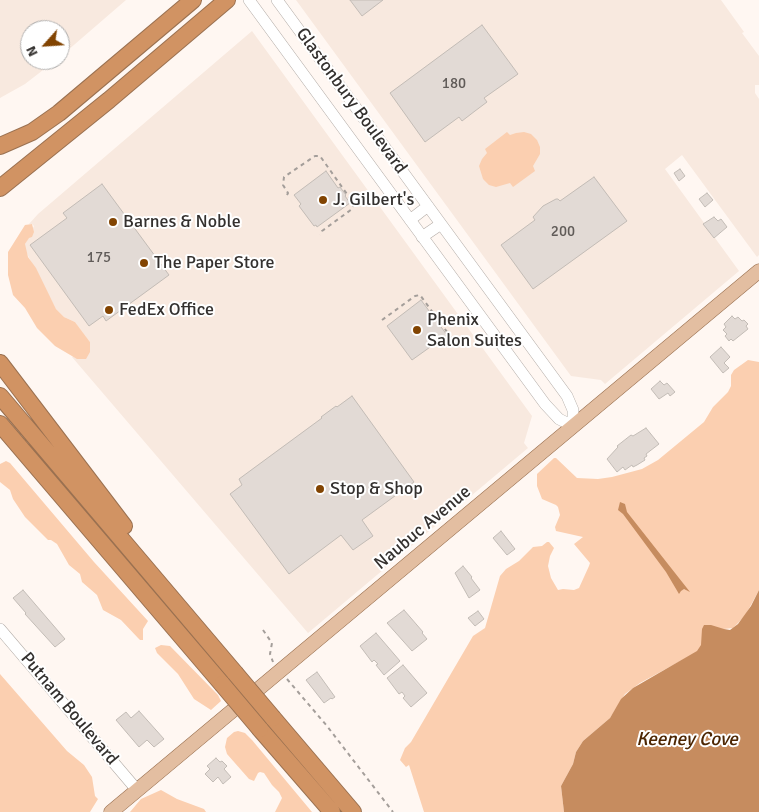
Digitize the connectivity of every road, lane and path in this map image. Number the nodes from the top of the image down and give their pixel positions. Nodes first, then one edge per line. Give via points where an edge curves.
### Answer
1 (193, 0) edge
2 (227, 0) edge
3 (249, 0) edge
4 (277, 0) edge
5 (0, 146) edge
6 (0, 188) edge
7 (287, 195) dead end
8 (428, 206) junction
9 (410, 220) junction
10 (441, 224) junction
11 (320, 235) dead end
12 (422, 237) junction
13 (758, 274) edge
14 (382, 320) dead end
15 (449, 344) dead end
16 (0, 363) edge
17 (0, 396) edge
18 (573, 426) junction
19 (2, 427) edge
20 (149, 571) junction
21 (0, 629) edge
22 (263, 630) dead end
23 (281, 671) junction
24 (137, 790) junction
25 (111, 812) edge
26 (332, 812) edge
27 (353, 812) edge
28 (393, 812) edge

1 - 5 highway via 59,113 32,132
2 - 6 highway
3 - 9 street, Glastonbury Boulevard
4 - 8 street, Glastonbury Boulevard
7 - 11 path via 284,177 314,156 320,156 354,204
8 - 9 street
8 - 10 street, Glastonbury Boulevard
9 - 12 street, Glastonbury Boulevard
10 - 12 street
10 - 18 street, Glastonbury Boulevard via 567,396 573,410
12 - 18 street, Glastonbury Boulevard via 549,409
13 - 18 main road, Naubuc Avenue
14 - 15 path via 420,295 450,336
16 - 20 highway via 131,536
17 - 20 highway
18 - 23 main road, Naubuc Avenue
19 - 26 highway, bridge
20 - 27 highway, bridge
21 - 24 street, Putnam Boulevard
22 - 23 path via 272,643 271,658
23 - 24 main road, Naubuc Avenue
23 - 28 path
24 - 25 main road, Naubuc Avenue

